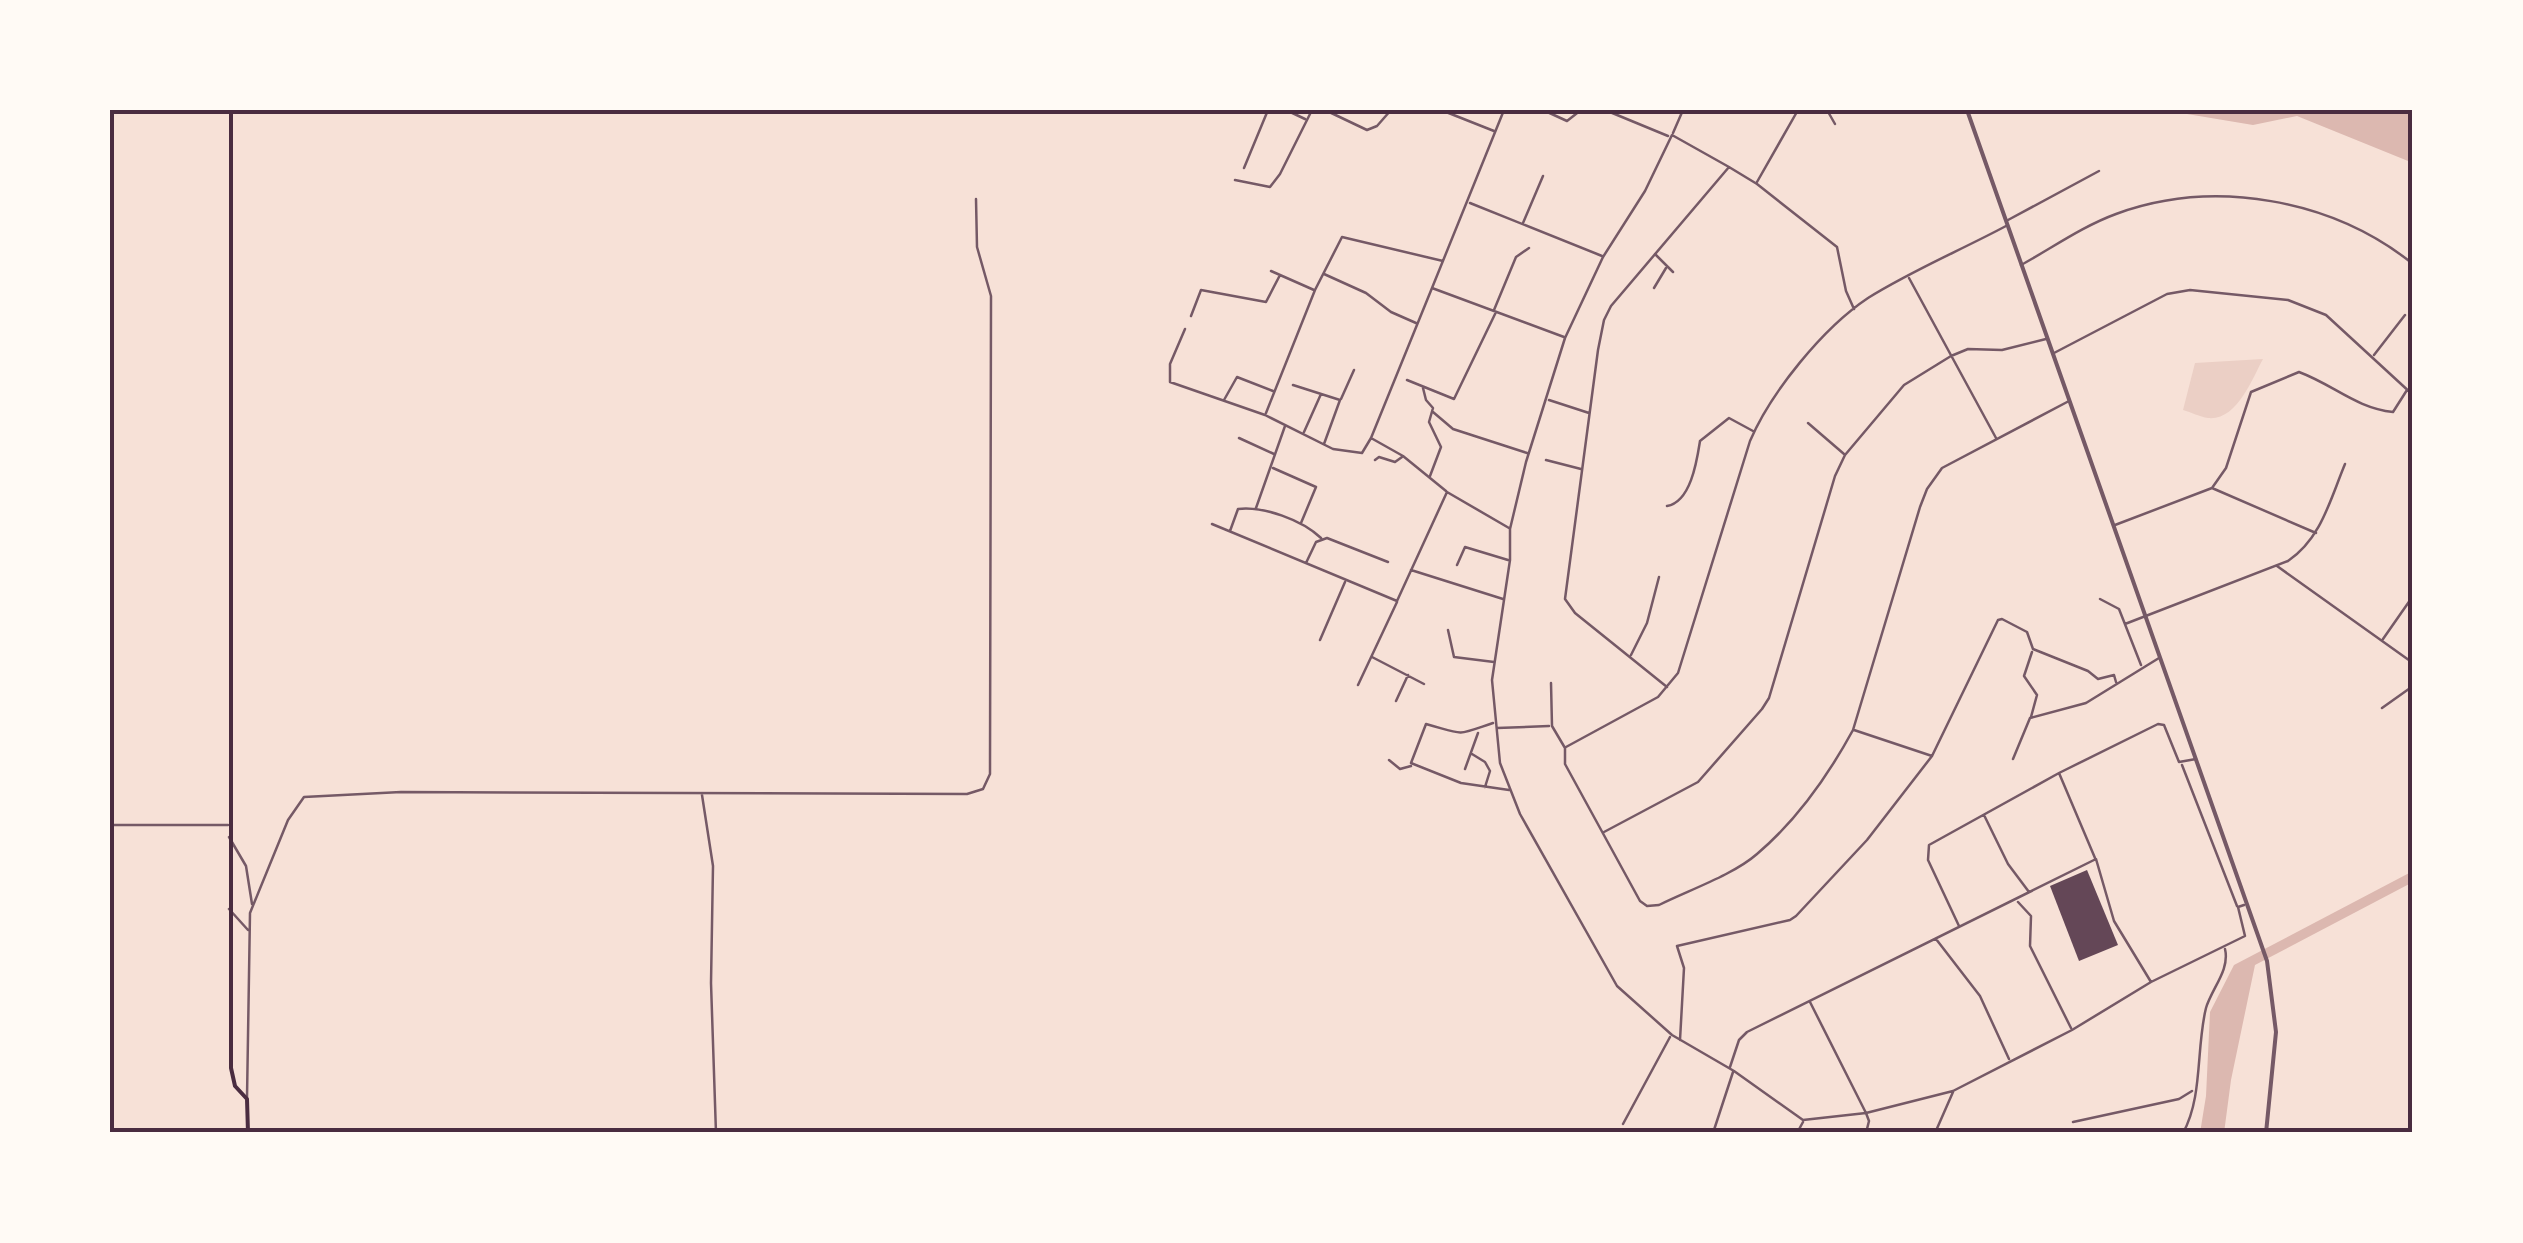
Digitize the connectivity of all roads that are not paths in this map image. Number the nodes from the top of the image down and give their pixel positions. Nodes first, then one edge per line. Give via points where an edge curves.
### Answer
1 (231, 110) edge
2 (1268, 110) edge
3 (1286, 110) edge
4 (1312, 110) edge
5 (1325, 110) edge
6 (1390, 110) edge
7 (1441, 110) edge
8 (1504, 110) edge
9 (1543, 110) edge
10 (1580, 110) edge
11 (1605, 110) edge
12 (1683, 110) edge
13 (1798, 110) edge
14 (1827, 110) edge
15 (1967, 110) edge
16 (1306, 120) junction
17 (1836, 124) dead end
18 (1496, 132) junction
19 (1671, 136) junction
20 (1244, 168) dead end
21 (1729, 168) junction
22 (2099, 171) dead end
23 (1543, 176) dead end
24 (1235, 180) dead end
25 (1757, 184) junction
26 (976, 199) dead end
27 (1468, 202) junction
28 (2008, 222) junction
29 (1522, 224) junction
30 (1529, 248) dead end
31 (1654, 254) junction
32 (1603, 257) junction
33 (1444, 261) junction
34 (2413, 264) edge
35 (2021, 265) junction
36 (1667, 266) junction
37 (1271, 271) dead end
38 (1673, 272) dead end
39 (1324, 274) junction
40 (1280, 275) junction
41 (1909, 278) junction
42 (1432, 288) junction
43 (1654, 288) dead end
44 (1316, 290) junction
45 (1854, 309) junction
46 (1495, 312) junction
47 (2405, 315) dead end
48 (1191, 316) dead end
49 (1418, 324) junction
50 (1185, 329) dead end
51 (1565, 338) junction
52 (2048, 339) junction
53 (2054, 353) junction
54 (1951, 356) junction
55 (2373, 356) junction
56 (1354, 370) dead end
57 (1407, 380) dead end
58 (1293, 385) dead end
59 (1423, 386) junction
60 (2408, 389) junction
61 (1274, 392) junction
62 (1322, 392) junction
63 (2413, 395) edge
64 (1547, 399) junction
65 (1224, 400) junction
66 (1340, 400) junction
67 (2070, 400) junction
68 (1433, 412) junction
69 (1590, 413) junction
70 (1265, 415) junction
71 (1808, 423) dead end
72 (1286, 425) junction
73 (1754, 432) junction
74 (1304, 434) junction
75 (1239, 438) dead end
76 (1371, 438) junction
77 (1997, 439) junction
78 (1324, 446) junction
79 (1529, 453) junction
80 (1276, 455) junction
81 (1845, 455) junction
82 (1403, 456) junction
83 (1375, 460) dead end
84 (1546, 460) dead end
85 (2345, 464) dead end
86 (1272, 468) junction
87 (1583, 469) junction
88 (1430, 476) junction
89 (2212, 488) junction
90 (1447, 492) junction
91 (1667, 506) dead end
92 (1256, 510) junction
93 (1301, 523) junction
94 (1212, 524) dead end
95 (2114, 525) junction
96 (1510, 529) junction
97 (1229, 532) junction
98 (2316, 533) junction
99 (1320, 538) junction
100 (1510, 560) junction
101 (1388, 562) dead end
102 (1306, 564) junction
103 (1457, 565) dead end
104 (2275, 565) junction
105 (1410, 570) junction
106 (1659, 577) dead end
107 (1346, 581) junction
108 (2413, 596) edge
109 (1505, 599) junction
110 (2100, 599) dead end
111 (1398, 601) junction
112 (2146, 614) junction
113 (2125, 624) junction
114 (1448, 630) dead end
115 (1320, 640) dead end
116 (2382, 640) junction
117 (2033, 650) junction
118 (1629, 656) junction
119 (2161, 656) junction
120 (1370, 657) junction
121 (1495, 662) junction
122 (2413, 663) edge
123 (2141, 666) junction
124 (1408, 674) junction
125 (2116, 682) junction
126 (1424, 684) dead end
127 (1552, 684) dead end
128 (1358, 685) dead end
129 (2413, 686) edge
130 (1667, 687) junction
131 (1396, 701) dead end
132 (2382, 708) dead end
133 (2030, 718) junction
134 (1495, 725) junction
135 (1552, 726) junction
136 (1478, 730) junction
137 (1853, 730) junction
138 (1565, 748) junction
139 (1472, 754) junction
140 (1932, 756) junction
141 (2012, 759) dead end
142 (2196, 759) junction
143 (1388, 760) dead end
144 (2181, 763) junction
145 (1412, 765) junction
146 (1466, 769) dead end
147 (2059, 773) junction
148 (1484, 788) junction
149 (1511, 790) junction
150 (702, 794) junction
151 (1984, 814) junction
152 (110, 826) edge
153 (228, 826) junction
154 (1603, 833) junction
155 (229, 837) junction
156 (2096, 859) junction
157 (2030, 894) junction
158 (2015, 900) junction
159 (2247, 904) junction
160 (252, 906) junction
161 (2238, 908) junction
162 (229, 909) junction
163 (1960, 928) junction
164 (249, 932) junction
165 (2258, 932) junction
166 (2245, 936) junction
167 (1936, 939) junction
168 (2225, 948) junction
169 (2151, 982) junction
170 (1810, 1000) junction
171 (2072, 1030) junction
172 (1672, 1035) junction
173 (1680, 1040) junction
174 (2010, 1060) junction
175 (1732, 1070) junction
176 (2195, 1085) junction
177 (1953, 1091) junction
178 (247, 1099) junction
179 (1866, 1113) junction
180 (1804, 1120) junction
181 (2073, 1122) dead end
182 (1624, 1124) dead end
183 (248, 1133) edge
184 (716, 1133) edge
185 (1713, 1133) edge
186 (1797, 1133) edge
187 (1866, 1133) edge
188 (1935, 1133) edge
189 (2182, 1133) edge
190 (2266, 1133) edge

1 - 153 main road
2 - 20 street
3 - 16 street
4 - 16 street
5 - 6 street via 1367,130
7 - 18 street
8 - 18 street
9 - 10 street via 1567,120
11 - 19 street
12 - 19 street
13 - 25 street
14 - 17 street
15 - 28 street
16 - 24 street via 1270,187
18 - 27 street
19 - 21 street
19 - 32 street
21 - 25 street
21 - 31 street
22 - 28 street
23 - 29 street
25 - 45 street via 1837,247
26 - 150 street via 977,247 991,296 989,780 967,794
27 - 29 street
27 - 33 street
28 - 35 street
28 - 41 street
29 - 32 street
30 - 46 street via 1516,257
31 - 36 street
31 - 69 street via 1607,312
32 - 51 street
33 - 39 street via 1346,236
33 - 42 street
34 - 35 street via 2371,236 2297,205 2207,195 2119,212
35 - 52 street
36 - 38 street
36 - 43 street
37 - 40 street
39 - 44 street
39 - 49 street
40 - 44 street
40 - 48 street via 1266,302 1201,290
41 - 45 street
41 - 54 street
42 - 46 street
42 - 49 street
44 - 61 street
45 - 73 street via 1818,342
46 - 51 street
46 - 59 street via 1454,400
47 - 55 street
49 - 76 street
50 - 65 street via 1167,378
51 - 64 street
52 - 53 street
52 - 54 street
53 - 55 street via 2148,302 2190,290 2306,305
53 - 67 street
54 - 77 street
54 - 81 street via 1904,384
55 - 60 street
56 - 66 street
57 - 59 street
58 - 62 street
59 - 68 street
60 - 63 street
60 - 89 street via 2392,412 2358,404 2299,372 2258,387
61 - 65 street via 1237,377
61 - 70 street
62 - 66 street
62 - 74 street
64 - 69 street
64 - 79 street
65 - 70 street
66 - 78 street
67 - 77 street
67 - 95 street
68 - 79 street via 1453,429
68 - 88 street via 1429,422 1441,452
69 - 87 street
70 - 72 street
71 - 81 street
72 - 74 street
72 - 80 street
73 - 91 street via 1729,418 1700,441 1682,498
73 - 130 street via 1682,664
74 - 78 street
75 - 80 street
76 - 78 street via 1356,454
76 - 82 street
77 - 137 street via 1942,468 1927,489
79 - 96 street
80 - 86 street
81 - 154 street via 1762,708 1698,782
82 - 83 street
82 - 88 street
84 - 87 street
85 - 98 street
86 - 92 street
86 - 93 street via 1316,487
87 - 118 street via 1565,599
88 - 90 street
89 - 95 street
89 - 98 street
90 - 96 street
90 - 105 street
92 - 93 street
92 - 97 street via 1238,509
93 - 99 street
94 - 97 street
95 - 112 street
96 - 100 street
97 - 102 street
98 - 104 street via 2299,554
99 - 101 street
99 - 102 street
100 - 103 street via 1465,548
100 - 109 street
102 - 107 street
104 - 112 street
104 - 116 street
105 - 109 street
105 - 111 street
106 - 118 street via 1647,623
107 - 111 street
107 - 115 street
108 - 116 street
109 - 121 street
110 - 113 street via 2118,607
111 - 120 street
112 - 113 street
112 - 119 street
113 - 123 street
114 - 121 street via 1454,657
116 - 122 street
117 - 125 street via 2098,678 2114,675
117 - 133 street via 2024,676 2037,695
117 - 140 street via 2024,629 1998,620
118 - 130 street
119 - 123 street
119 - 142 street
120 - 124 street
120 - 128 street
121 - 134 street
123 - 125 street
124 - 126 street
124 - 131 street
125 - 133 street via 2086,703
127 - 135 street
129 - 132 street
130 - 138 street
133 - 141 street
134 - 135 street
134 - 136 street
134 - 149 street
135 - 138 street
136 - 139 street
136 - 145 street via 1452,734 1426,724
137 - 140 street
137 - 154 street via 1809,797 1756,855 1659,905 1640,901
138 - 154 street via 1565,764
139 - 146 street
139 - 148 street via 1489,768
140 - 173 street via 1796,916 1678,946 1684,968
142 - 144 street
142 - 159 street
143 - 145 street via 1400,769
144 - 147 street via 2158,724
144 - 161 street
145 - 148 street
147 - 151 street
147 - 156 street
148 - 149 street
149 - 172 street via 1617,986
150 - 160 street via 312,794 293,811
150 - 184 street via 713,866
151 - 157 street
151 - 163 street via 1928,848
152 - 153 street
153 - 155 main road
155 - 160 street via 246,866
155 - 162 main road
156 - 157 street
156 - 169 street via 2114,921
157 - 158 street
158 - 163 street
158 - 171 street via 2030,912 2033,953
159 - 161 street
159 - 165 street
160 - 164 street
161 - 166 street
162 - 164 street
162 - 178 main road via 230,1068
163 - 167 street
164 - 178 street
165 - 166 street
165 - 190 street via 2276,1032
166 - 168 street
167 - 170 street
167 - 174 street via 1980,996
168 - 169 street
168 - 176 street
169 - 171 street
170 - 175 street via 1747,1032
170 - 179 street
171 - 174 street
172 - 173 street
172 - 182 street
173 - 175 street
174 - 177 street
175 - 180 street
175 - 185 street
176 - 181 street via 2179,1099
176 - 189 street
177 - 179 street
177 - 188 street
178 - 183 main road
179 - 180 street
179 - 187 street
180 - 186 street

